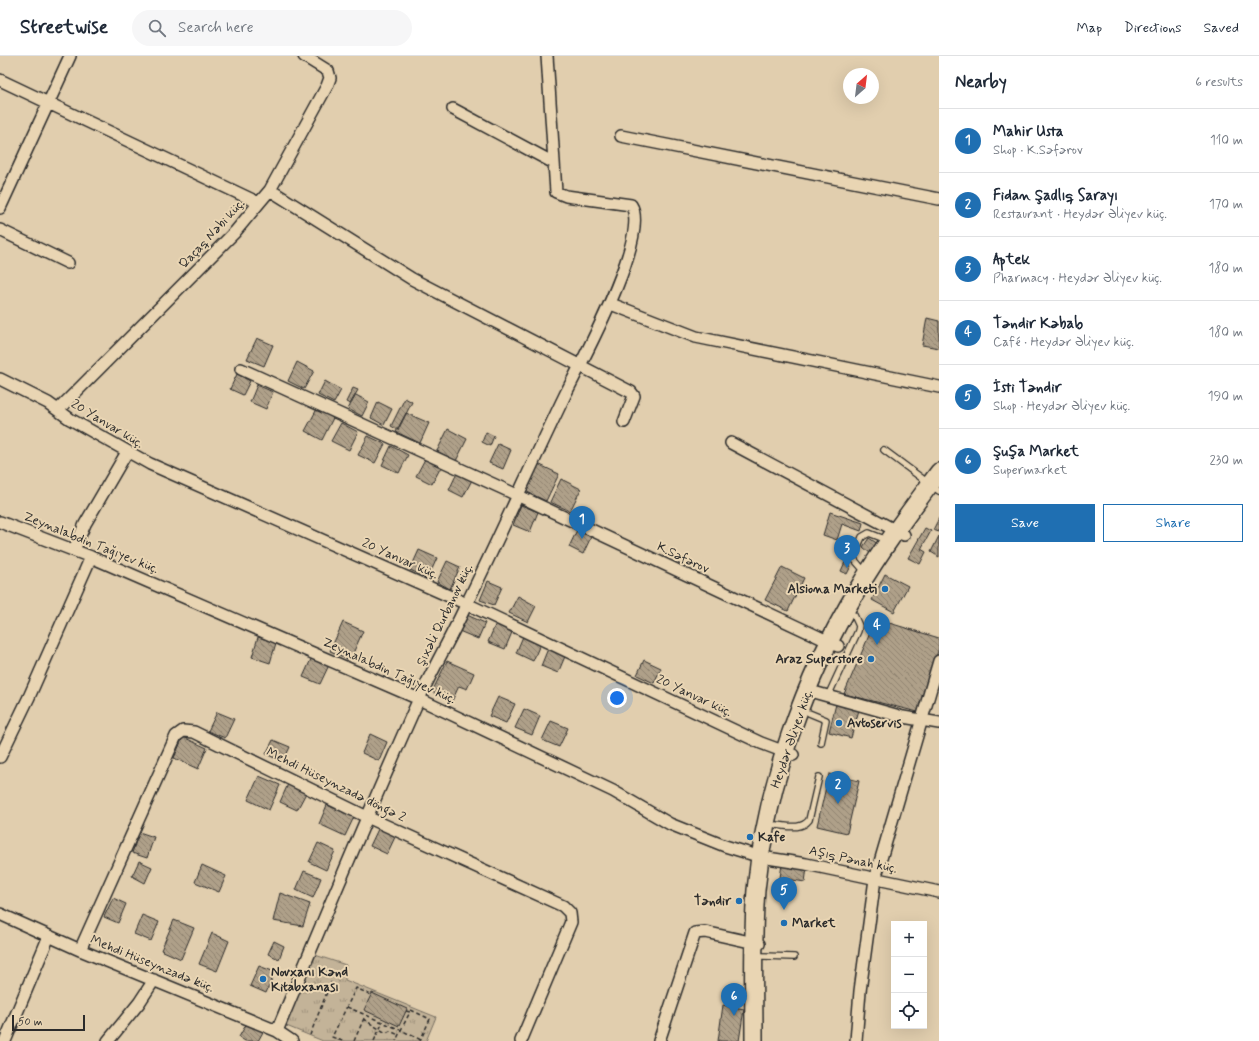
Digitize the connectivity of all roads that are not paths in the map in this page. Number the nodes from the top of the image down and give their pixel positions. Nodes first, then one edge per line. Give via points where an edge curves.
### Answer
1 (70, 56) edge
2 (304, 56) edge
3 (547, 56) edge
4 (0, 80) edge
5 (49, 103) junction
6 (453, 109) dead end
7 (621, 136) dead end
8 (554, 163) junction
9 (270, 190) junction
10 (939, 199) edge
11 (259, 204) junction
12 (0, 208) edge
13 (0, 230) edge
14 (68, 263) dead end
15 (611, 304) junction
16 (580, 366) junction
17 (241, 369) dead end
18 (0, 379) edge
19 (939, 387) edge
20 (58, 410) junction
21 (624, 422) dead end
22 (731, 444) dead end
23 (884, 450) dead end
24 (127, 452) junction
25 (937, 485) edge
26 (517, 495) junction
27 (0, 522) edge
28 (897, 535) junction
29 (74, 550) junction
30 (91, 557) junction
31 (867, 574) junction
32 (467, 604) junction
33 (854, 615) junction
34 (834, 644) junction
35 (939, 661) edge
36 (822, 695) junction
37 (419, 699) junction
38 (809, 714) junction
39 (922, 721) junction
40 (939, 722) edge
41 (821, 743) dead end
42 (789, 754) junction
43 (0, 757) edge
44 (819, 777) dead end
45 (367, 817) junction
46 (776, 825) junction
47 (765, 857) junction
48 (875, 879) junction
49 (939, 892) edge
50 (0, 914) edge
51 (49, 936) junction
52 (759, 948) junction
53 (80, 950) junction
54 (794, 957) dead end
55 (154, 980) junction
56 (277, 1031) junction
57 (5, 1041) edge
58 (108, 1041) edge
59 (292, 1041) edge
60 (521, 1041) edge
61 (659, 1041) edge
62 (754, 1041) edge
63 (763, 1041) edge
64 (856, 1041) edge

1 - 5 street
2 - 9 street, Qaçaq Nəbi küç. via 328,71 330,78
3 - 8 street
4 - 5 street
5 - 11 street
5 - 12 street
6 - 8 street
7 - 10 street
8 - 15 street, Şıxəli Qurbanov küç. via 556,192 566,196 631,205 636,211 635,232
9 - 11 street, Qaçaq Nəbi küç.
9 - 16 street via 412,279
11 - 20 street, Qaçaq Nəbi küç. via 235,232
13 - 14 street
15 - 16 street, Şıxəli Qurbanov küç.
15 - 19 street via 696,337
16 - 21 street via 631,392 634,396 633,402
16 - 26 street, Şıxəli Qurbanov küç.
17 - 26 street, K.Səfərov
18 - 20 street, 20 Yanvar küç.
20 - 24 street, 20 Yanvar küç.
22 - 28 street
23 - 25 lane
24 - 29 street via 85,524
24 - 32 street, 20 Yanvar küç. via 177,477
25 - 28 main road, Heydər Əliyev küç.
26 - 32 street, Şıxəli Qurbanov küç.
26 - 34 street, K.Səfərov
27 - 29 street, Zeynalabdin Tağıyev küç.
28 - 31 main road, Heydər Əliyev küç.
28 - 31 lane via 869,533 862,537 853,558
28 - 33 main road, Heydər Əliyev küç.
29 - 30 street, Zeynalabdin Tağıyev küç.
30 - 37 street, Zeynalabdin Tağıyev küç.
30 - 43 street
31 - 34 main road, Heydər Əliyev küç.
32 - 37 street, Şıxəli Qurbanov küç.
32 - 42 street, 20 Yanvar küç.
33 - 34 main road, Heydər Əliyev küç.
33 - 36 lane via 859,626 858,631
34 - 36 main road, Heydər Əliyev küç.
34 - 42 main road, Heydər Əliyev küç. via 808,691
35 - 39 street
36 - 38 main road, Heydər Əliyev küç.
36 - 39 street
37 - 45 street, Şıxəli Qurbanov küç.
37 - 47 street, Zeynalabdin Tağıyev küç. via 613,791 670,824 725,846
38 - 41 lane via 826,720
38 - 42 main road, Heydər Əliyev küç.
39 - 40 street
39 - 48 street
42 - 46 main road, Heydər Əliyev küç.
42 - 47 main road, Heydər Əliyev küç. via 772,798
44 - 46 lane via 809,820 805,826
45 - 53 street, Mehdi Hüseynzadə döngə 2 via 194,732 183,731 176,736
45 - 56 street, Şıxəli Qurbanov küç.
45 - 60 street, Mehdi Hüseynzadə döngə 2 via 563,906 570,913 571,922
46 - 47 main road, Heydər Əliyev küç.
47 - 48 street, Aşıq Pənah küç.
47 - 52 main road, Heydər Əliyev küç. via 756,889
48 - 49 street, Aşıq Pənah küç.
48 - 64 street
50 - 51 street, Mehdi Hüseynzadə küç.
51 - 53 street, Mehdi Hüseynzadə küç.
51 - 57 street
52 - 54 lane
52 - 61 street via 705,932 695,933
52 - 62 main road, Heydər Əliyev küç.
52 - 63 main road, Heydər Əliyev küç.
53 - 55 street, Mehdi Hüseynzadə küç.
55 - 56 street, Mehdi Hüseynzadə küç.
55 - 58 street
56 - 59 street, Mehdi Hüseynzadə küç.

